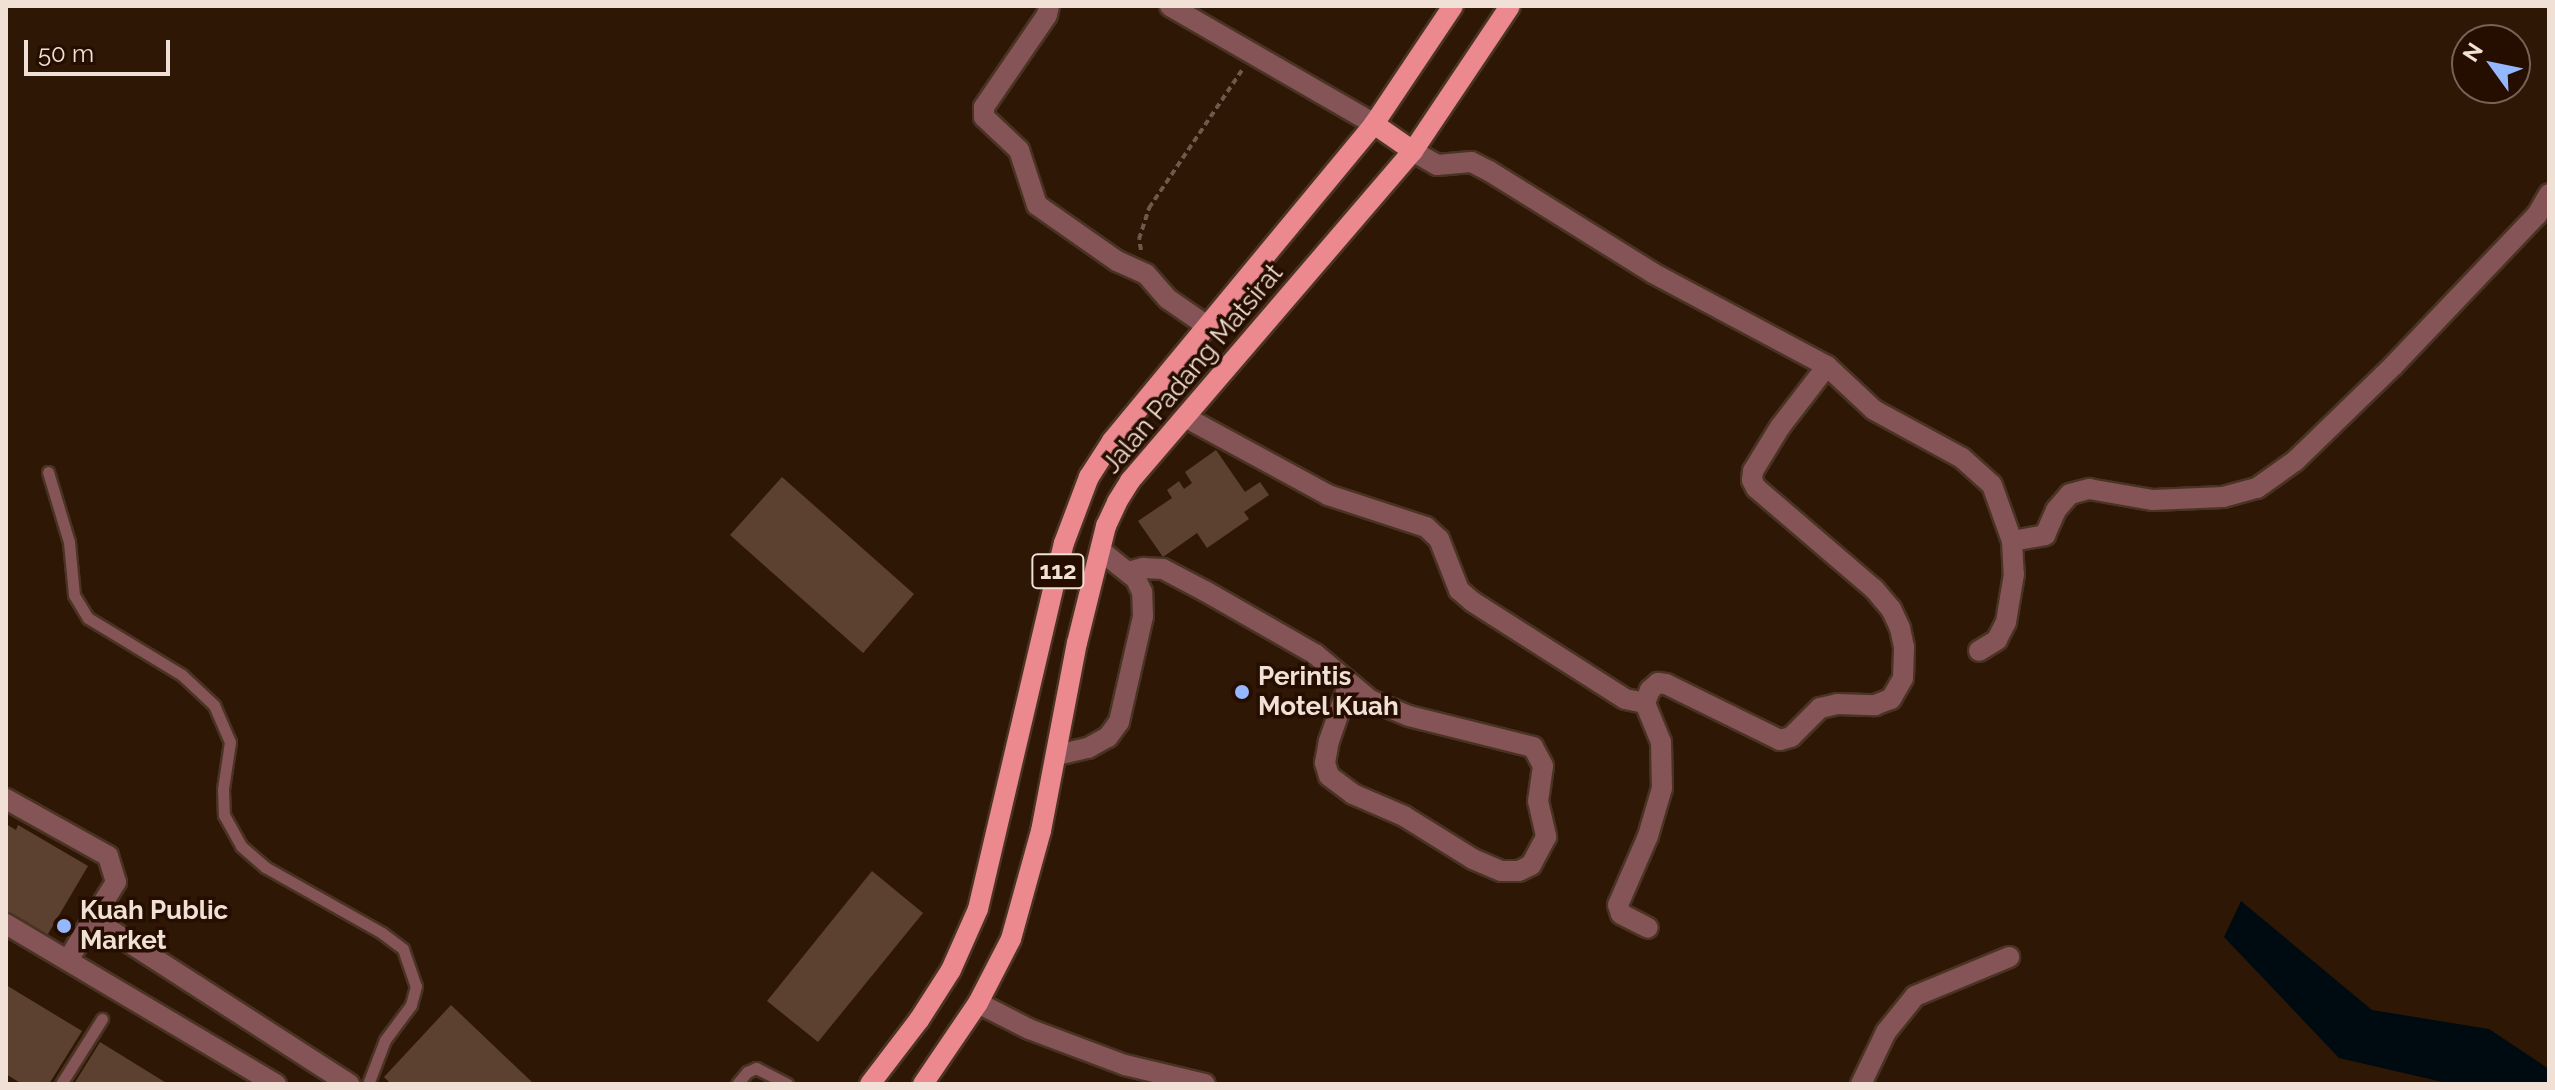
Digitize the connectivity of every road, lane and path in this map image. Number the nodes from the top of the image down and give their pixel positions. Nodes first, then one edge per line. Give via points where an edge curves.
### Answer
1 (1049, 6) edge
2 (1170, 6) edge
3 (1453, 6) edge
4 (1510, 6) edge
5 (1253, 54) junction
6 (1374, 124) junction
7 (1413, 151) junction
8 (2549, 194) edge
9 (1146, 274) junction
10 (1207, 326) junction
11 (1827, 366) junction
12 (1185, 417) junction
13 (48, 472) dead end
14 (2012, 541) junction
15 (1101, 551) junction
16 (1128, 572) junction
17 (1979, 651) dead end
18 (1349, 684) junction
19 (1645, 703) junction
20 (1057, 755) junction
21 (6, 799) edge
22 (93, 919) junction
23 (6, 924) edge
24 (1648, 928) dead end
25 (2009, 957) dead end
26 (68, 960) junction
27 (978, 1003) junction
28 (102, 1019) dead end
29 (1195, 1083) edge
30 (61, 1084) edge
31 (276, 1084) edge
32 (349, 1084) edge
33 (368, 1084) edge
34 (737, 1084) edge
35 (787, 1084) edge
36 (870, 1084) edge
37 (923, 1084) edge
38 (1861, 1084) edge

1 - 9 street via 984,107 984,117 1019,150 1037,205 1117,261
2 - 5 street
3 - 6 main road, Jalan Padang Matsirat / 112
4 - 7 main road, Jalan Padang Matsirat / 112
5 - 6 street
5 - 9 path via 1149,208 1139,239
6 - 7 main road
6 - 10 main road, Jalan Padang Matsirat / 112
7 - 11 street via 1437,165 1471,162 1489,171 1653,273
7 - 12 main road, Jalan Padang Matsirat / 112
8 - 14 street via 2537,215 2384,376 2295,461 2257,488 2223,497 2153,500 2089,489 2070,494 2045,535
9 - 10 street via 1168,299
10 - 36 main road, Jalan Padang Matsirat / 112 via 1112,441 1089,477 1064,543 978,909 951,970
11 - 14 street via 1882,416 1983,474
11 - 19 street via 1780,427 1752,480 1891,609 1904,647 1903,678 1891,699 1820,708 1791,737 1780,740 1666,684 1650,690
12 - 15 main road, Jalan Padang Matsirat / 112 via 1130,481 1106,526
12 - 19 street via 1328,495 1426,527 1439,539 1459,590 1473,602 1625,699
13 - 33 lane via 69,542 74,595 88,618 182,675 214,705 230,742 224,815 241,846 265,867 403,949 416,986 411,1005 385,1040
14 - 17 street via 2014,574 2006,622 1997,640
15 - 16 street
15 - 20 main road, Jalan Padang Matsirat / 112 via 1077,643
16 - 18 street via 1163,569 1302,646
16 - 20 street via 1142,592 1143,616 1119,722 1108,737 1088,748
18 - 18 street via 1329,741 1329,776 1473,859 1501,871 1531,865 1546,837 1538,801 1543,766 1533,747 1409,716 1370,700
19 - 24 street via 1661,742 1662,788 1618,905 1621,914
20 - 27 main road, Jalan Padang Matsirat / 112 via 1026,896
21 - 22 street via 108,856 116,882
22 - 26 street
22 - 32 street
23 - 26 street
25 - 38 street via 1915,996 1890,1024
26 - 31 street
27 - 29 street via 1100,1056
27 - 37 main road, Jalan Padang Matsirat / 112
28 - 30 lane
34 - 35 lane via 756,1068

